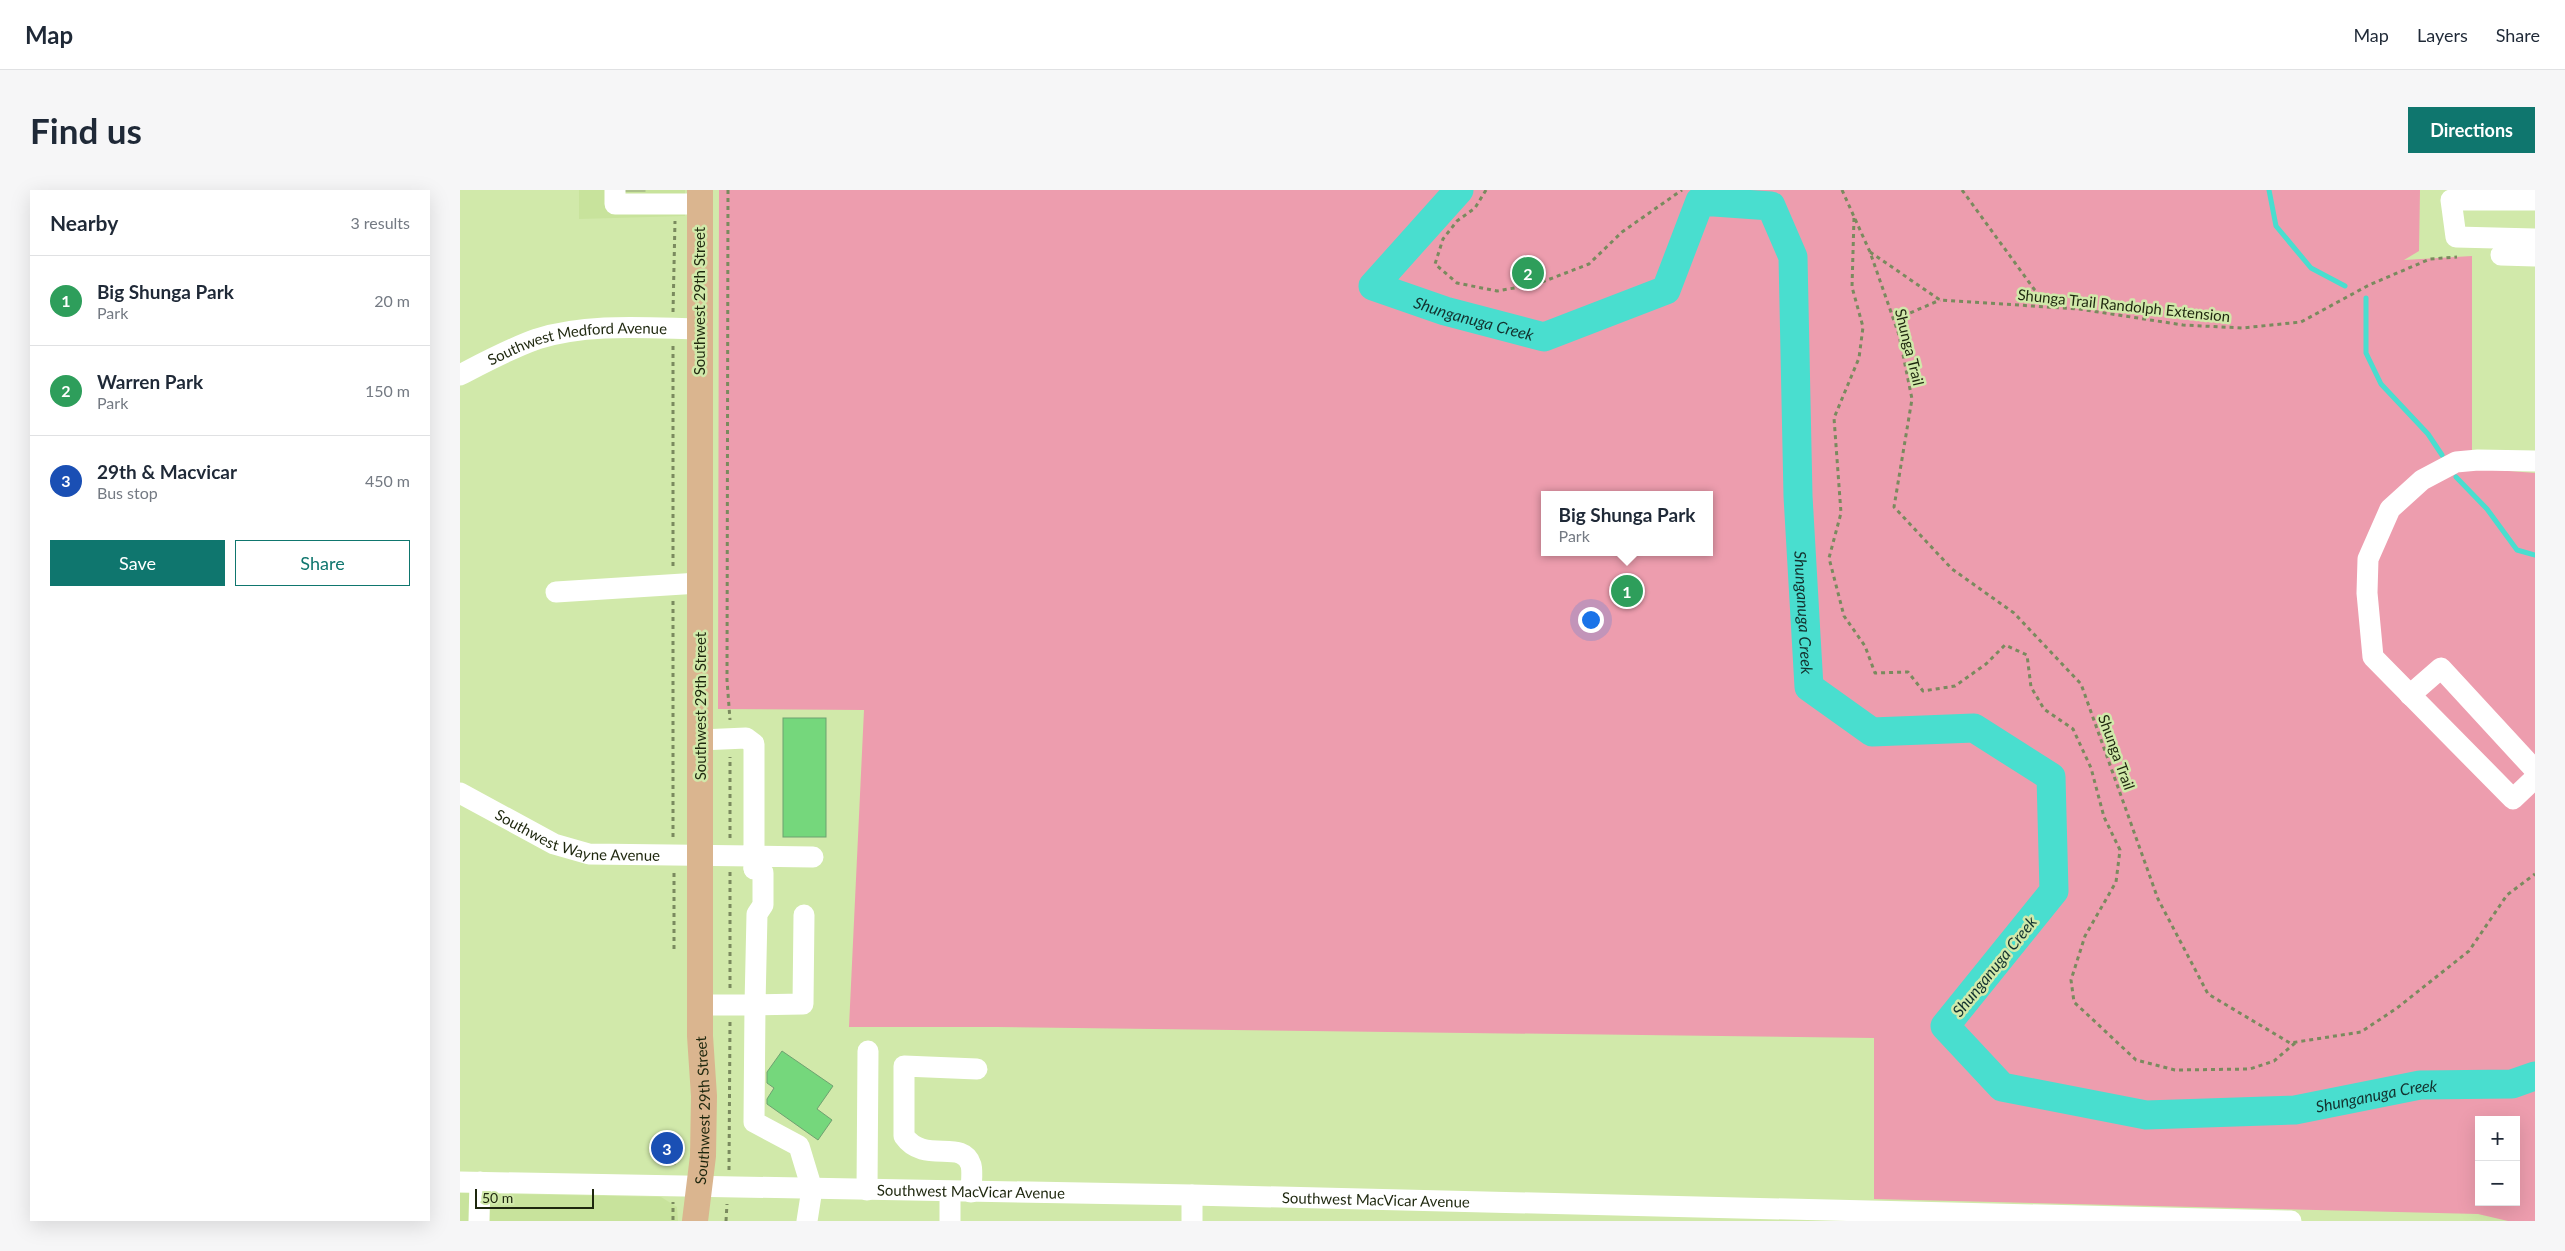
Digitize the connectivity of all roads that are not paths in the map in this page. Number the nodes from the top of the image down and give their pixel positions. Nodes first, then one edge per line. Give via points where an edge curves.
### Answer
1 (629, 195) edge
2 (661, 197) edge
3 (700, 197) edge
4 (2535, 200) edge
5 (2535, 238) edge
6 (2501, 255) dead end
7 (2535, 256) edge
8 (699, 328) junction
9 (460, 374) edge
10 (2535, 461) edge
11 (699, 583) junction
12 (556, 592) dead end
13 (2410, 695) junction
14 (700, 740) junction
15 (2535, 770) edge
16 (2535, 778) edge
17 (460, 793) edge
18 (700, 854) junction
19 (813, 858) dead end
20 (754, 862) junction
21 (804, 915) dead end
22 (700, 1005) junction
23 (755, 1005) junction
24 (868, 1051) dead end
25 (977, 1069) dead end
26 (470, 1182) edge
27 (699, 1185) junction
28 (812, 1189) junction
29 (867, 1190) junction
30 (950, 1192) junction
31 (971, 1192) junction
32 (1192, 1195) junction
33 (479, 1221) edge
34 (695, 1221) edge
35 (807, 1221) edge
36 (950, 1221) edge
37 (1192, 1221) edge
38 (2292, 1221) edge

1 - 2 street
2 - 3 street
3 - 8 main road, Southwest 29th Street
4 - 5 street via 2451,200 2456,237
6 - 7 street
8 - 9 street, Southwest Medford Avenue via 588,329 561,334 521,345
8 - 11 main road, Southwest 29th Street
10 - 13 street via 2456,462 2422,480 2390,509 2368,559 2367,593 2373,657
11 - 12 street
11 - 14 main road, Southwest 29th Street
13 - 15 street via 2441,668
13 - 16 street via 2513,799
14 - 18 main road, Southwest 29th Street
14 - 20 street via 746,738 754,744
17 - 18 street, Southwest Wayne Avenue via 570,850 589,854
18 - 20 street, Southwest Wayne Avenue
18 - 22 main road, Southwest 29th Street
19 - 20 street, Southwest Wayne Avenue
20 - 23 street via 749,874 749,905 757,914
21 - 23 street via 803,1004
22 - 23 street
22 - 27 main road, Southwest 29th Street via 704,1096
23 - 28 street via 754,1122 799,1146
24 - 29 street
25 - 31 street via 904,1066 904,1136 910,1145 922,1151 957,1151 967,1158 971,1165
26 - 27 street, Southwest MacVicar Avenue
26 - 33 street
27 - 28 street, Southwest MacVicar Avenue
27 - 34 main road, Southwest 29th Street
28 - 29 street, Southwest MacVicar Avenue
28 - 35 street
29 - 30 street, Southwest MacVicar Avenue
30 - 31 street, Southwest MacVicar Avenue
30 - 36 street
31 - 32 street, Southwest MacVicar Avenue
32 - 37 street
32 - 38 street, Southwest MacVicar Avenue

